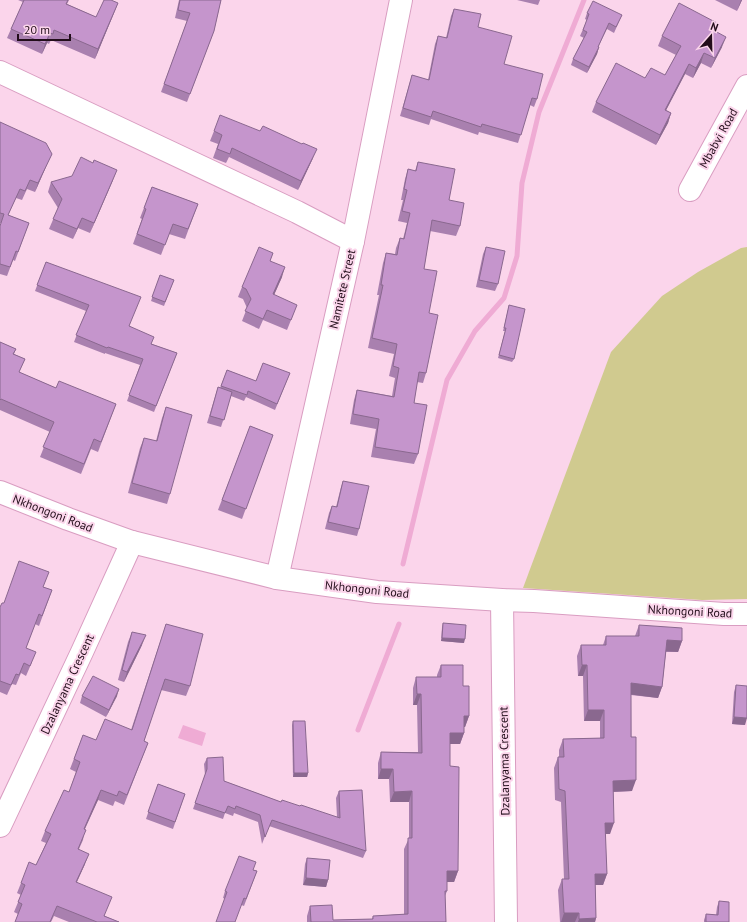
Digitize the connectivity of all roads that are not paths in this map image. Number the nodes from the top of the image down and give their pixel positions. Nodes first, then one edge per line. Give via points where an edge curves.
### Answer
1 (402, 0) edge
2 (0, 72) edge
3 (747, 86) edge
4 (690, 190) dead end
5 (353, 241) junction
6 (0, 492) edge
7 (132, 542) junction
8 (277, 578) junction
9 (502, 600) junction
10 (747, 614) edge
11 (0, 826) edge
12 (506, 922) edge

1 - 5 street, Namitete Street
2 - 5 street
3 - 4 street, Mbabvi Road
5 - 8 street, Namitete Street
6 - 7 street, Nkhongoni Road
7 - 8 street, Nkhongoni Road
7 - 11 street, Dzalanyama Crescent
8 - 9 street, Nkhongoni Road via 377,592
9 - 10 street, Nkhongoni Road
9 - 12 street, Dzalanyama Crescent

